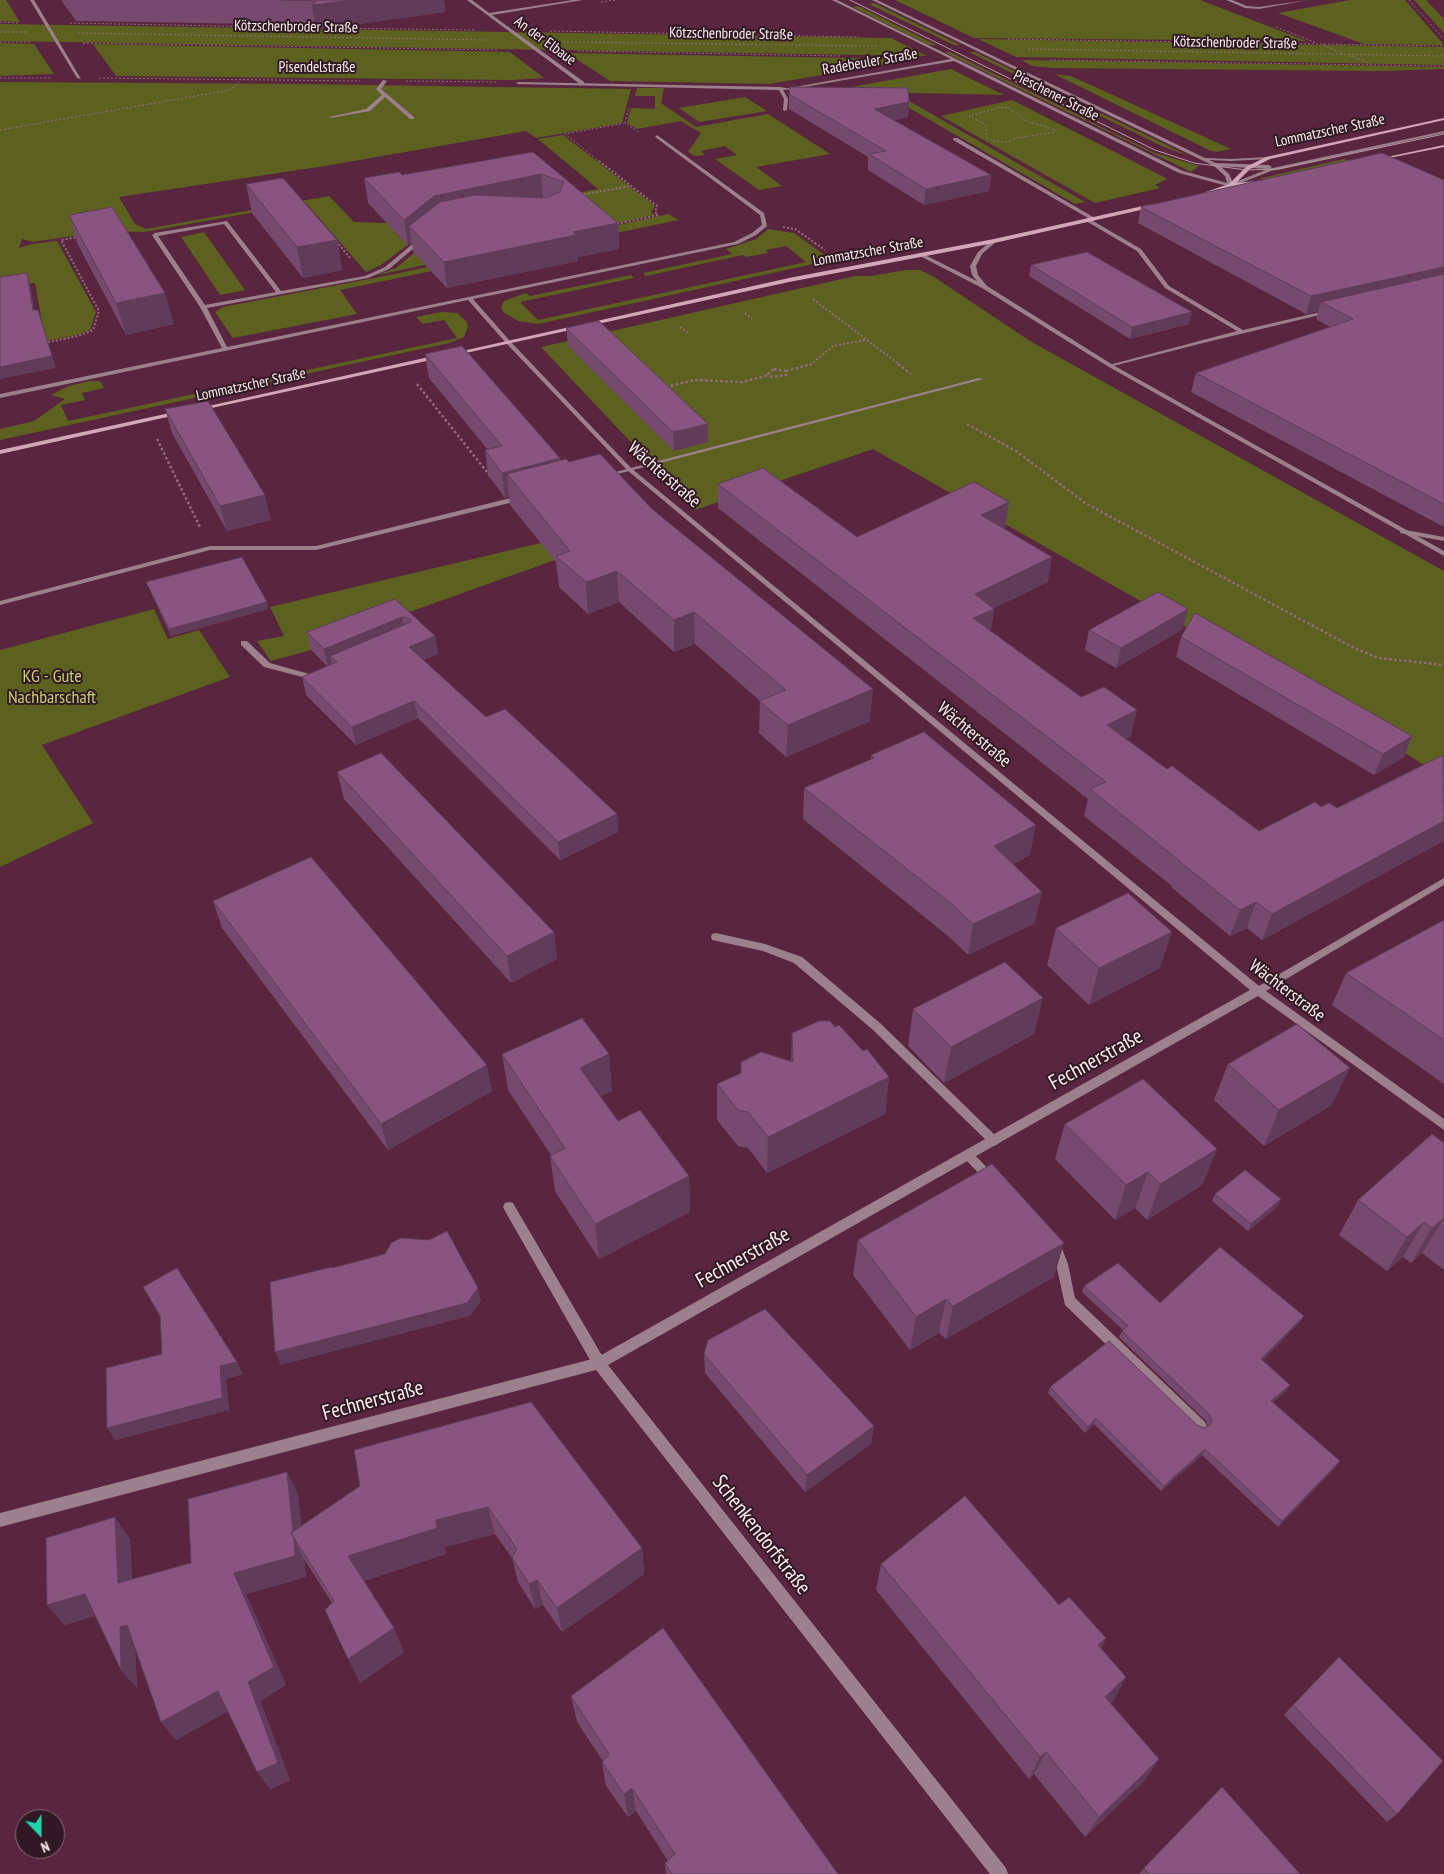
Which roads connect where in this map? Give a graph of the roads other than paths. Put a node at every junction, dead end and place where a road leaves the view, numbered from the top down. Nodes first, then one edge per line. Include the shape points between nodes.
1 (32, 0) edge
2 (469, 0) edge
3 (581, 0) edge
4 (834, 0) edge
5 (874, 0) edge
6 (1228, 0) edge
7 (1306, 0) edge
8 (488, 14) junction
9 (955, 60) junction
10 (79, 78) road end
11 (385, 81) road end
12 (518, 83) road end
13 (582, 83) junction
14 (780, 88) junction
15 (385, 95) junction
16 (786, 99) junction
17 (795, 99) edge
18 (785, 110) dead end
19 (331, 117) dead end
20 (412, 118) dead end
21 (1444, 119) edge
22 (1444, 132) edge
23 (658, 136) dead end
24 (955, 140) dead end
25 (1444, 146) edge
26 (1200, 157) junction
27 (1268, 158) junction
28 (1377, 159) edge
29 (1216, 165) junction
30 (1288, 166) junction
31 (1248, 168) junction
32 (1261, 183) edge
33 (1231, 185) junction
34 (1193, 196) edge
35 (1159, 204) edge
36 (1090, 220) junction
37 (432, 230) edge
38 (994, 241) junction
39 (921, 255) junction
40 (984, 287) junction
41 (280, 293) junction
42 (470, 299) junction
43 (203, 308) junction
44 (1339, 310) edge
45 (1243, 332) junction
46 (508, 342) junction
47 (225, 348) junction
48 (1111, 366) junction
49 (981, 379) dead end
50 (0, 396) edge
51 (0, 452) edge
52 (629, 469) junction
53 (593, 479) edge
54 (528, 496) edge
55 (1404, 531) junction
56 (1444, 539) edge
57 (1444, 554) edge
58 (0, 603) edge
59 (244, 643) dead end
60 (322, 674) edge
61 (1444, 881) edge
62 (716, 938) dead end
63 (1258, 991) junction
64 (1444, 1125) edge
65 (994, 1141) junction
66 (968, 1155) junction
67 (1001, 1189) edge
68 (509, 1207) dead end
69 (1048, 1237) edge
70 (599, 1363) junction
71 (1200, 1426) edge
72 (0, 1520) edge
73 (1000, 1874) edge

1 - 10 street
2 - 8 street, An der Elbaue
3 - 8 street
4 - 9 street, Pieschener Straße
5 - 26 street, Pieschener Straße
6 - 7 street via 1259,8
8 - 13 street, An der Elbaue
9 - 14 street, Radebeuler Straße via 790,89
9 - 33 street, Pieschener Straße via 1181,172
11 - 15 street via 378,89
12 - 13 street
13 - 14 street, Radebeuler Straße
14 - 16 street
15 - 19 street via 368,110
15 - 20 street
16 - 17 street
16 - 18 street
21 - 27 main road, Lommatzscher Straße
22 - 30 street
23 - 42 street via 762,214 765,225 736,243
24 - 36 street
25 - 28 main road
26 - 27 street, Pieschener Straße via 1230,160
26 - 29 street, Pieschener Straße
27 - 31 main road, Lommatzscher Straße
29 - 31 street
29 - 33 street, Pieschener Straße via 1227,175
30 - 31 street
30 - 33 street
31 - 33 main road, Lommatzscher Straße
32 - 33 main road, Lommatzscher Straße
33 - 34 main road, Lommatzscher Straße
35 - 36 main road, Lommatzscher Straße
36 - 38 main road, Lommatzscher Straße
36 - 45 street via 1139,250 1167,287
37 - 41 street via 387,268 366,277
38 - 39 main road, Lommatzscher Straße
38 - 40 street via 980,253 973,266
39 - 40 street
39 - 46 main road, Lommatzscher Straße via 849,267
40 - 48 street
41 - 43 street
41 - 43 street via 225,222 155,235
42 - 46 street
42 - 47 street
43 - 47 street
44 - 45 street
45 - 48 street
46 - 51 main road, Lommatzscher Straße
46 - 52 street, Wächterstraße
47 - 50 street
48 - 55 street
49 - 52 street
52 - 53 street
52 - 63 street, Wächterstraße
54 - 58 street via 316,548 210,548
55 - 56 street
55 - 57 street
59 - 60 street via 267,665 314,678
61 - 63 street, Fechnerstraße
62 - 65 street via 765,948 798,960 876,1026
63 - 64 street, Wächterstraße
63 - 65 street, Fechnerstraße
65 - 66 street, Fechnerstraße
66 - 67 street
66 - 70 street, Fechnerstraße
68 - 70 street, Schenkendorfstraße
69 - 71 street via 1055,1244 1062,1264 1069,1300
70 - 72 street, Fechnerstraße
70 - 73 street, Schenkendorfstraße

